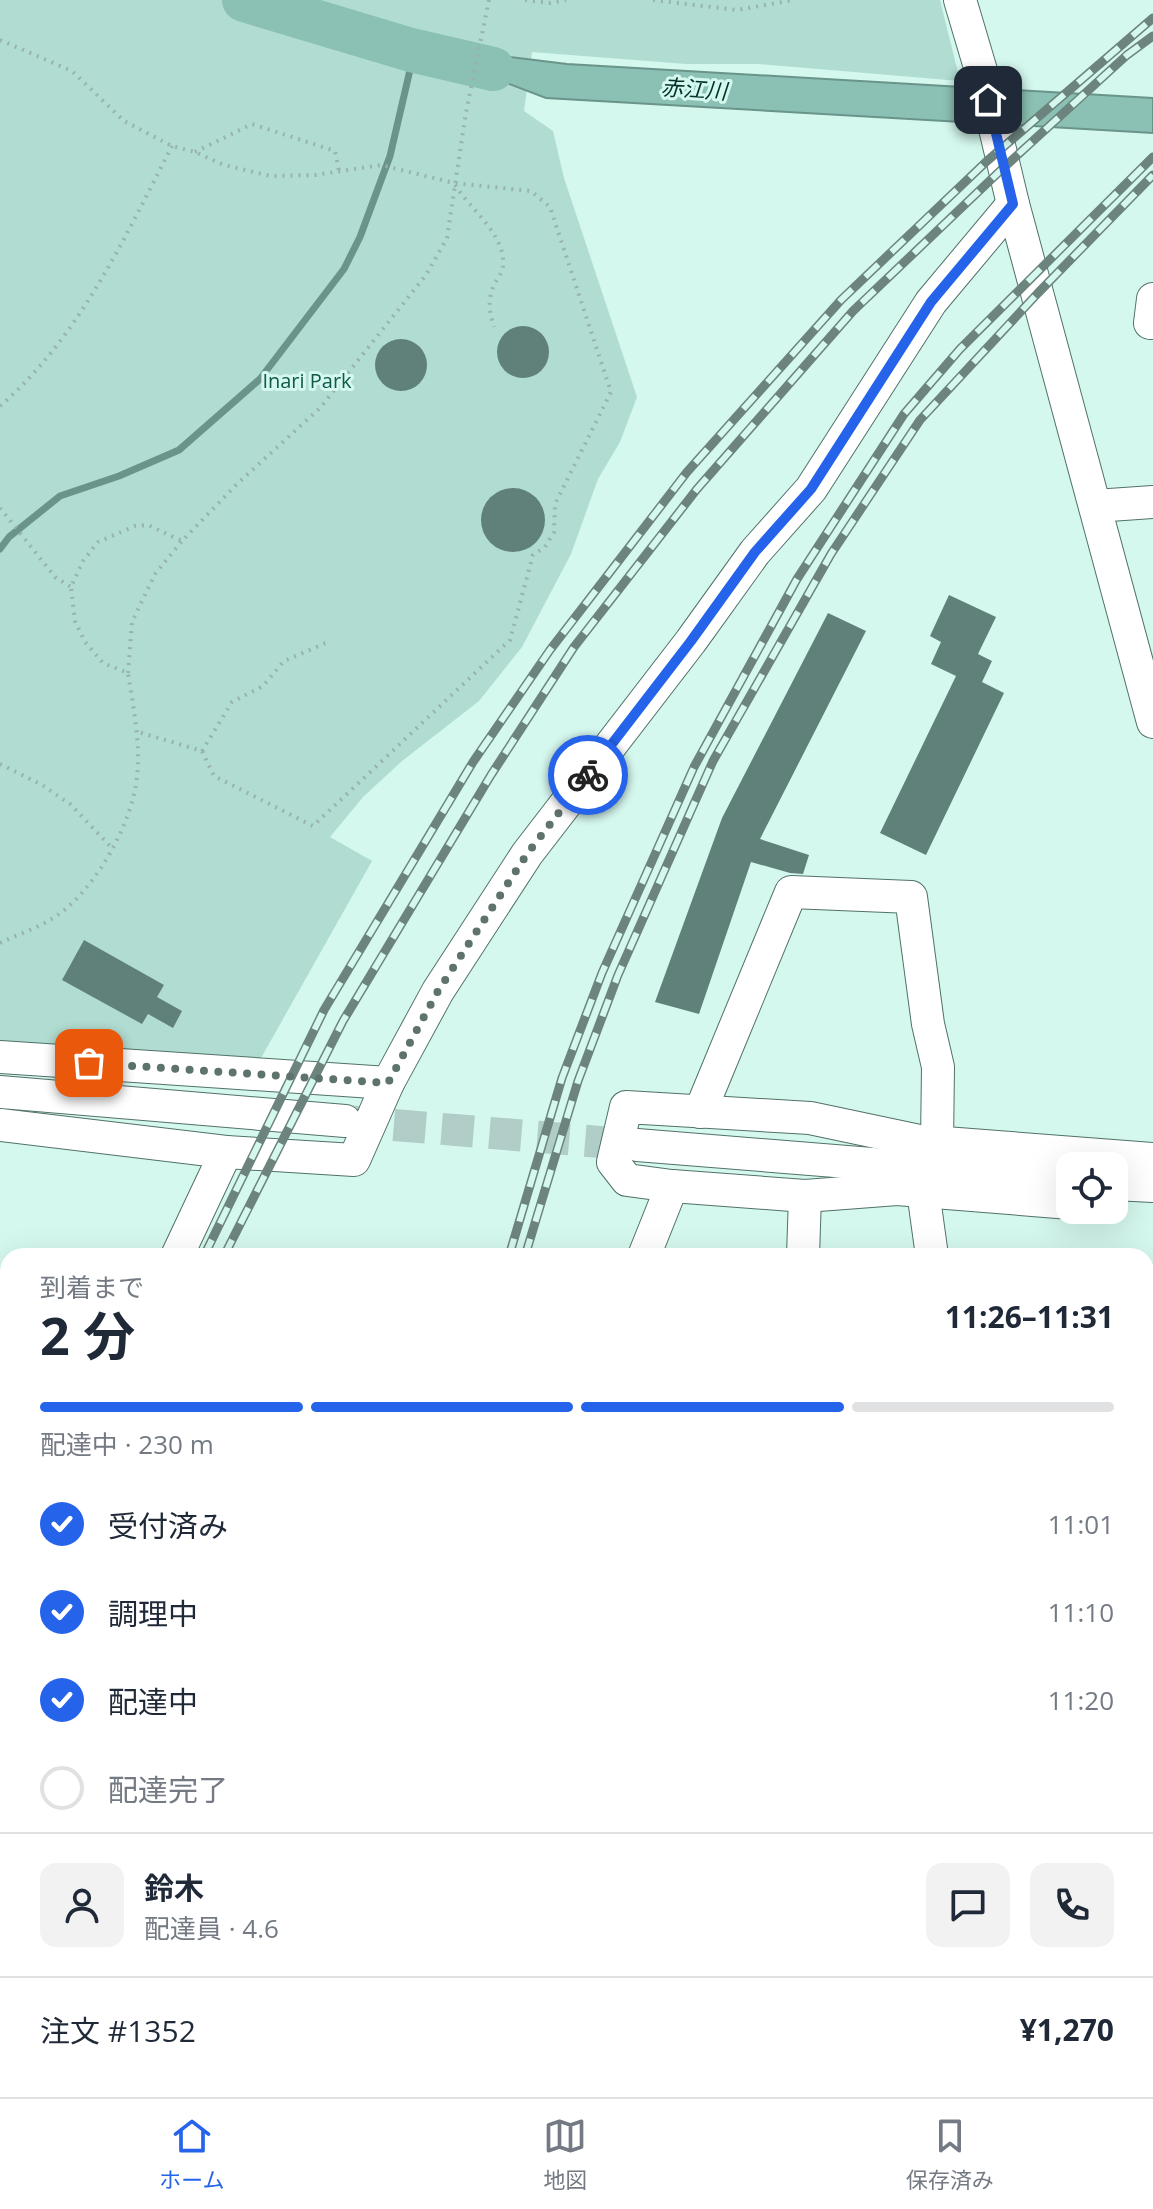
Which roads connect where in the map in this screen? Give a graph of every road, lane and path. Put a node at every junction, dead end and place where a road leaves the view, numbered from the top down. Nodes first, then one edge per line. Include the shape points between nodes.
1 (489, 0) edge
2 (525, 0) edge
3 (566, 0) edge
4 (653, 0) edge
5 (794, 0) edge
6 (960, 0) edge
7 (0, 40) edge
8 (172, 146) junction
9 (195, 152) junction
10 (339, 171) junction
11 (454, 183) junction
12 (1013, 204) junction
13 (1153, 299) edge
14 (1153, 323) edge
15 (494, 327) dead end
16 (0, 406) edge
17 (1153, 502) edge
18 (1095, 506) junction
19 (0, 508) edge
20 (182, 541) junction
21 (71, 587) junction
22 (328, 642) dead end
23 (128, 673) junction
24 (1153, 722) edge
25 (135, 731) junction
26 (202, 751) junction
27 (0, 764) edge
28 (113, 849) junction
29 (0, 943) edge
30 (0, 1057) edge
31 (388, 1083) junction
32 (0, 1092) edge
33 (700, 1112) junction
34 (345, 1121) tunnel mouth
35 (0, 1125) edge
36 (937, 1142) junction
37 (637, 1145) tunnel mouth
38 (226, 1152) junction
39 (1153, 1159) edge
40 (1056, 1179) edge
41 (1128, 1185) edge
42 (672, 1186) junction
43 (1153, 1186) edge
44 (923, 1191) junction
45 (805, 1196) junction
46 (1056, 1202) edge
47 (1128, 1206) edge
48 (1153, 1207) edge
49 (181, 1248) edge
50 (647, 1248) edge
51 (803, 1248) edge
52 (931, 1248) edge

1 - 11 path
2 - 3 path
4 - 5 path via 737,10
6 - 12 street
7 - 8 path via 72,71 124,121
8 - 9 path
8 - 16 path via 114,259 55,348
9 - 10 path via 271,176
9 - 10 path via 252,124 335,151
10 - 11 path via 381,165
11 - 15 path via 486,222 503,256 503,270 489,298
11 - 20 path via 447,238 426,275 320,408
11 - 26 path via 531,191 550,207 611,392 555,504 554,532 533,555 510,640 313,826 214,776
12 - 18 street
12 - 31 street via 931,302 811,489 755,552 527,854 438,991
13 - 14 street
17 - 18 street
18 - 24 street
19 - 21 path via 55,577
20 - 21 path via 148,525 135,526 98,542
20 - 23 path via 155,574 132,622
21 - 23 path via 75,621 85,642 103,663
22 - 26 path via 284,661 263,686 232,702
23 - 25 path
25 - 26 path
25 - 28 path via 138,775
27 - 28 path via 70,804
28 - 29 path via 89,885 52,919
30 - 31 street
31 - 38 street via 354,1160
32 - 34 street
33 - 36 street via 810,1118
33 - 36 street via 791,892 911,897 938,1067
33 - 42 street via 626,1107 613,1162 627,1180
35 - 38 street
36 - 39 street
37 - 40 street
38 - 49 street
41 - 43 street
42 - 45 street
42 - 50 street
44 - 45 street
44 - 46 street
44 - 52 street
45 - 51 street
47 - 48 street

